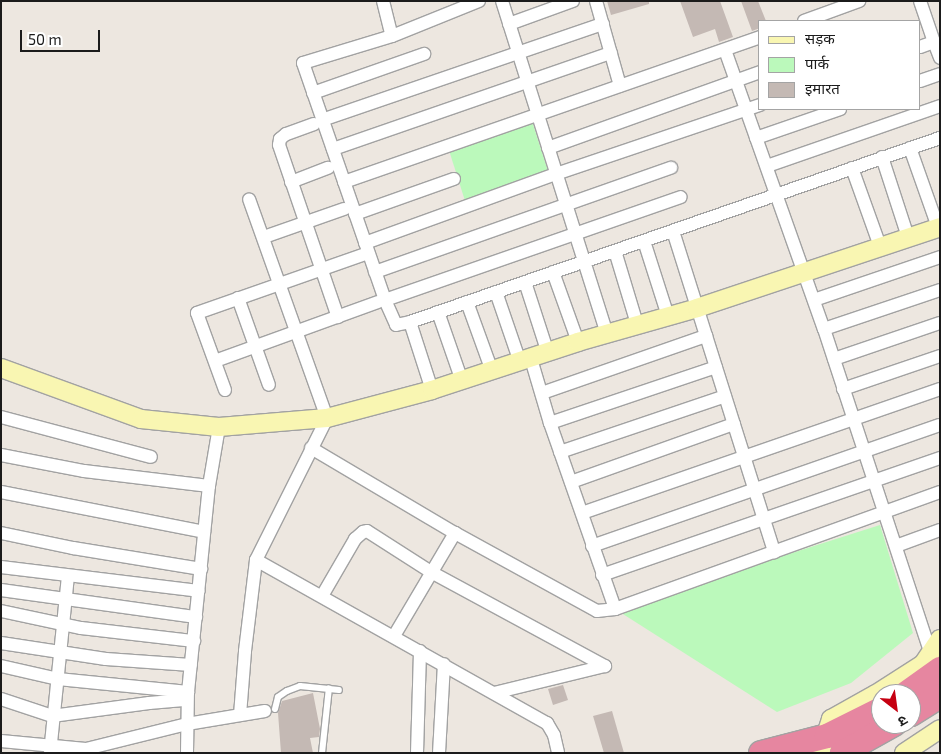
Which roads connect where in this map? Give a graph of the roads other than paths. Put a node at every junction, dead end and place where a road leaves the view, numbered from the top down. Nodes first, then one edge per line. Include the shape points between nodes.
1 (383, 1) edge
2 (479, 1) edge
3 (502, 1) edge
4 (573, 1) edge
5 (596, 1) edge
6 (859, 1) edge
7 (920, 1) edge
8 (807, 20) edge
9 (509, 24) junction
10 (603, 24) junction
11 (392, 36) junction
12 (758, 38) edge
13 (934, 42) junction
14 (921, 47) edge
15 (725, 50) junction
16 (518, 53) junction
17 (611, 53) junction
18 (424, 54) dead end
19 (940, 58) edge
20 (758, 73) edge
21 (940, 74) edge
22 (736, 81) junction
23 (921, 81) edge
24 (527, 82) junction
25 (620, 86) junction
26 (313, 93) junction
27 (758, 106) edge
28 (940, 106) edge
29 (746, 110) junction
30 (837, 110) edge
31 (538, 115) junction
32 (318, 122) junction
33 (756, 138) junction
34 (940, 139) edge
35 (548, 148) junction
36 (910, 148) junction
37 (332, 149) junction
38 (882, 157) junction
39 (767, 166) junction
40 (328, 168) dead end
41 (671, 168) dead end
42 (852, 168) junction
43 (556, 174) junction
44 (454, 179) dead end
45 (291, 182) junction
46 (344, 182) junction
47 (776, 193) junction
48 (681, 197) dead end
49 (249, 199) dead end
50 (566, 204) junction
51 (349, 211) junction
52 (306, 222) junction
53 (939, 227) edge
54 (672, 231) junction
55 (575, 233) junction
56 (264, 237) junction
57 (908, 237) junction
58 (644, 241) junction
59 (880, 246) junction
60 (366, 248) junction
61 (615, 251) junction
62 (940, 257) edge
63 (584, 261) junction
64 (322, 269) junction
65 (374, 272) junction
66 (553, 272) junction
67 (805, 272) junction
68 (525, 282) junction
69 (280, 284) junction
70 (940, 290) edge
71 (496, 292) junction
72 (238, 298) junction
73 (814, 300) junction
74 (381, 301) junction
75 (468, 302) junction
76 (697, 308) junction
77 (438, 312) junction
78 (338, 316) junction
79 (668, 316) junction
80 (410, 322) junction
81 (940, 323) edge
82 (637, 324) junction
83 (824, 329) junction
84 (297, 331) junction
85 (607, 334) junction
86 (706, 336) junction
87 (578, 342) junction
88 (255, 346) junction
89 (548, 353) junction
90 (940, 356) edge
91 (525, 360) junction
92 (834, 360) junction
93 (215, 361) junction
94 (716, 367) junction
95 (1, 368) edge
96 (492, 371) junction
97 (462, 381) junction
98 (268, 385) dead end
99 (843, 388) junction
100 (940, 389) edge
101 (225, 390) dead end
102 (432, 390) junction
103 (542, 393) junction
104 (725, 396) junction
105 (1, 417) edge
106 (327, 418) junction
107 (853, 418) junction
108 (550, 423) junction
109 (734, 424) junction
110 (940, 425) edge
111 (219, 427) junction
112 (311, 448) junction
113 (864, 451) junction
114 (560, 452) junction
115 (1, 454) edge
116 (151, 457) dead end
117 (744, 457) junction
118 (940, 458) edge
119 (874, 480) junction
120 (571, 482) junction
121 (208, 486) junction
122 (754, 489) junction
123 (1, 492) edge
124 (940, 492) edge
125 (885, 512) junction
126 (582, 514) junction
127 (764, 519) junction
128 (940, 530) edge
129 (204, 532) junction
130 (1, 533) edge
131 (455, 533) junction
132 (592, 546) junction
133 (896, 546) junction
134 (774, 552) junction
135 (256, 560) junction
136 (1, 567) edge
137 (201, 569) junction
138 (431, 572) junction
139 (602, 575) junction
140 (68, 577) junction
141 (1, 590) edge
142 (199, 591) junction
143 (322, 596) junction
144 (65, 600) junction
145 (615, 609) junction
146 (1, 611) edge
147 (196, 616) junction
148 (63, 625) junction
149 (394, 636) junction
150 (194, 641) junction
151 (1, 643) edge
152 (420, 651) junction
153 (60, 652) junction
154 (444, 664) junction
155 (1, 666) edge
156 (191, 666) junction
157 (58, 679) junction
158 (925, 680) edge
159 (329, 688) junction
160 (339, 690) dead end
161 (494, 693) junction
162 (188, 696) junction
163 (1, 699) edge
164 (270, 710) joint
165 (240, 715) junction
166 (871, 715) edge
167 (52, 716) junction
168 (187, 724) junction
169 (940, 729) edge
170 (871, 731) edge
171 (1, 741) edge
172 (818, 748) edge
173 (51, 749) edge
174 (185, 752) edge
175 (322, 753) edge
176 (417, 753) edge
177 (439, 753) edge
178 (558, 753) edge
179 (760, 753) edge
180 (904, 753) edge

1 - 11 street
2 - 11 street
3 - 9 street
4 - 9 street
5 - 10 street
6 - 8 street
7 - 13 street
9 - 16 street
10 - 16 street
10 - 17 street
11 - 26 street via 303,63
12 - 15 street
13 - 14 street
13 - 19 street
15 - 22 street
15 - 25 street
16 - 24 street
16 - 32 street
17 - 24 street
17 - 25 street
18 - 26 street
20 - 22 street
21 - 23 street
22 - 29 street
22 - 35 street
24 - 31 street
24 - 37 street
25 - 31 street
26 - 32 street
27 - 29 street
28 - 39 street
29 - 33 street
29 - 43 street
30 - 33 street
31 - 35 street
31 - 46 street
32 - 37 street
32 - 45 street via 286,134 280,140
33 - 39 street
34 - 36 street
35 - 43 street
36 - 38 street
36 - 53 street
37 - 46 street
38 - 42 street
38 - 57 street
39 - 47 street
40 - 45 street
41 - 50 street
42 - 47 street
42 - 59 street
43 - 50 street
43 - 60 street
44 - 51 street
45 - 52 street
46 - 51 street
47 - 54 street
47 - 67 street
48 - 55 street
49 - 56 street
50 - 55 street
50 - 65 street
51 - 52 street
51 - 60 street
52 - 56 street
52 - 64 street
53 - 57 street
54 - 58 street
54 - 76 street
55 - 63 street
55 - 74 street
56 - 69 street
57 - 59 street
58 - 61 street
58 - 79 street
59 - 67 street
60 - 64 street
60 - 65 street
61 - 63 street
61 - 82 street
62 - 73 street
63 - 66 street
63 - 85 street
64 - 69 street
64 - 78 street
65 - 74 street
66 - 68 street
66 - 87 street
67 - 73 street
67 - 76 street
68 - 71 street
68 - 89 street
69 - 72 street
69 - 84 street
70 - 83 street
71 - 75 street
71 - 91 street
72 - 88 street
72 - 93 street via 197,313
73 - 83 street
74 - 78 street
74 - 80 street via 396,325
75 - 77 street
75 - 96 street
76 - 79 street
76 - 86 street
77 - 80 street
77 - 97 street
78 - 84 street
79 - 82 street
80 - 102 street
81 - 92 street
82 - 85 street
83 - 92 street
84 - 88 street
84 - 106 street
85 - 87 street
86 - 94 street
86 - 103 street
87 - 89 street
88 - 93 street
88 - 98 street
89 - 91 street
90 - 99 street
91 - 96 street
91 - 103 street
92 - 99 street
93 - 101 street
94 - 104 street
94 - 108 street
95 - 111 street via 142,419
96 - 97 street
97 - 102 street
99 - 107 street
100 - 107 street
102 - 106 street
103 - 108 street
104 - 109 street
104 - 114 street
105 - 116 street
106 - 111 street
106 - 112 street
107 - 113 street
107 - 117 street
108 - 114 street
109 - 117 street
109 - 120 street
110 - 113 street
111 - 121 street
112 - 131 street
112 - 135 street
113 - 119 street
113 - 122 street
114 - 120 street
115 - 121 street via 84,471
117 - 122 street
117 - 126 street
118 - 119 street
119 - 125 street
119 - 127 street
120 - 126 street
121 - 129 street
122 - 127 street
122 - 132 street
123 - 129 street
124 - 125 street
125 - 133 street
125 - 134 street
126 - 132 street
127 - 134 street
127 - 139 street
128 - 133 street
129 - 137 street
130 - 137 street
131 - 138 street
131 - 145 street via 587,607 597,611
132 - 139 street
133 - 158 street
134 - 145 street
135 - 143 street
135 - 165 street
136 - 140 street
137 - 142 street
138 - 143 street via 367,532 362,532
138 - 149 street
138 - 161 street via 605,666
139 - 145 street
140 - 142 street
140 - 144 street
141 - 144 street
142 - 147 street
143 - 149 street
144 - 147 street
144 - 148 street
146 - 148 street
147 - 150 street
148 - 150 street
148 - 153 street
149 - 152 street
150 - 156 street
151 - 153 street
152 - 154 street
152 - 176 street
153 - 156 street
153 - 157 street
154 - 161 street
154 - 177 street
155 - 157 street
156 - 162 street
157 - 162 street
157 - 167 street
158 - 172 street via 876,694 831,719
159 - 160 lane
159 - 164 lane via 300,686 286,690
159 - 175 lane
161 - 178 street via 547,724 554,735
162 - 167 street
162 - 168 street
163 - 167 street
164 - 165 street
165 - 168 street
166 - 172 highway
167 - 173 street
168 - 173 street via 86,749
168 - 174 street
169 - 180 street
170 - 172 highway
171 - 173 street
172 - 179 highway

